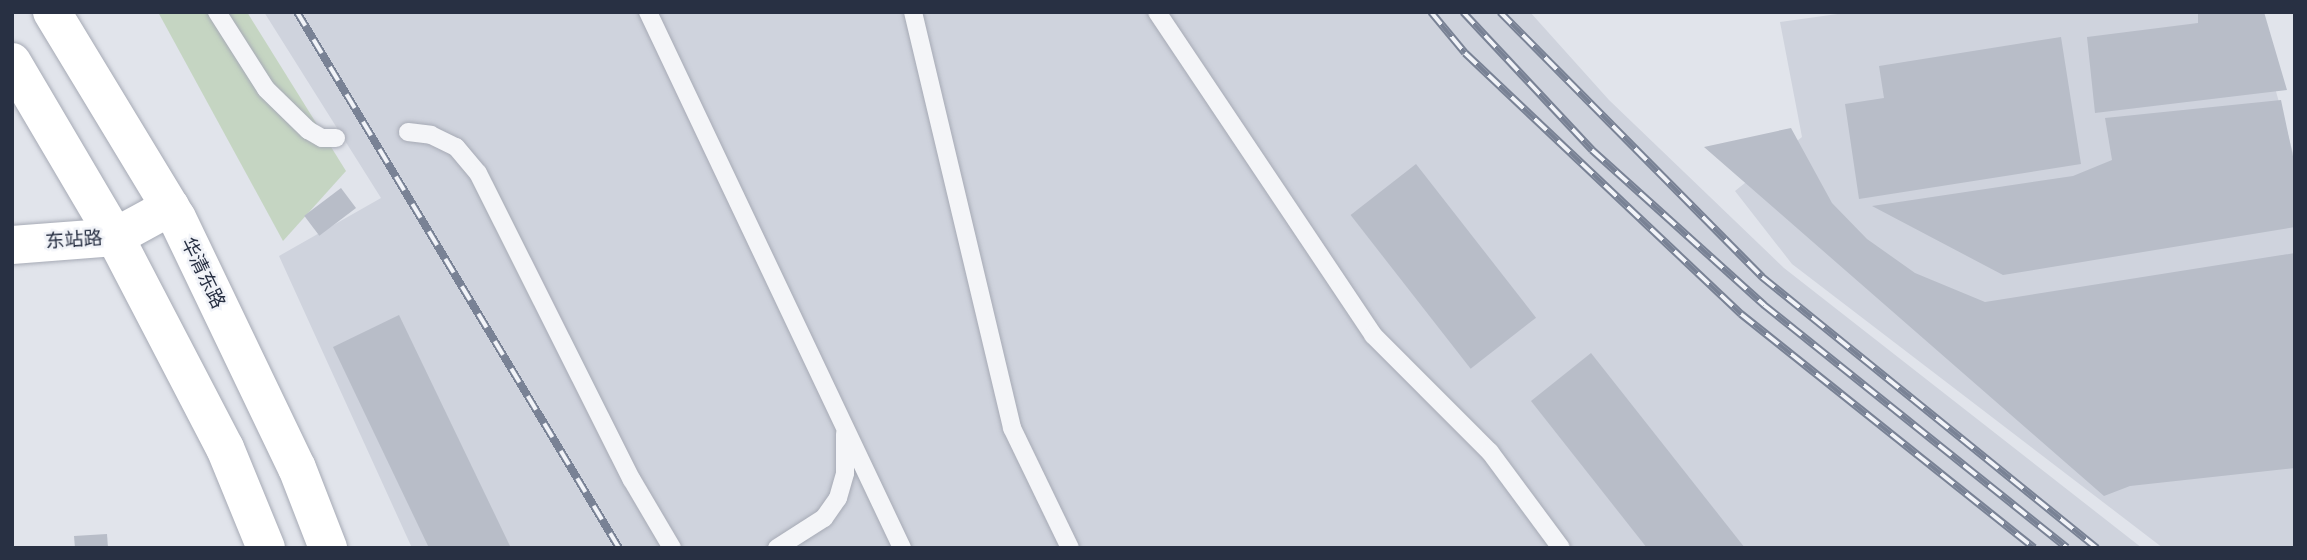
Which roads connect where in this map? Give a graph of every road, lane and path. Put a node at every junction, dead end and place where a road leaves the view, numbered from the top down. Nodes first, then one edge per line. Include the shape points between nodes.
1 (52, 12) edge
2 (217, 12) edge
3 (649, 12) edge
4 (913, 12) edge
5 (1157, 12) edge
6 (12, 62) edge
7 (408, 132) dead end
8 (336, 138) dead end
9 (170, 207) junction
10 (115, 237) junction
11 (12, 245) edge
12 (843, 421) junction
13 (266, 548) edge
14 (328, 548) edge
15 (672, 548) edge
16 (777, 548) edge
17 (901, 548) edge
18 (1070, 548) edge
19 (1561, 548) edge

1 - 9 main road, 华清东路
2 - 8 lane via 266,89 308,130 322,138
3 - 12 lane
4 - 18 lane via 1012,428
5 - 19 lane via 1373,335 1490,452
6 - 10 main road
7 - 15 lane via 431,135 456,147 478,173 632,480
9 - 10 main road, 东站路
9 - 14 main road, 华清东路 via 297,468
10 - 11 main road, 东站路
10 - 13 main road via 225,448
12 - 16 lane via 847,446 838,498 824,518
12 - 17 lane

